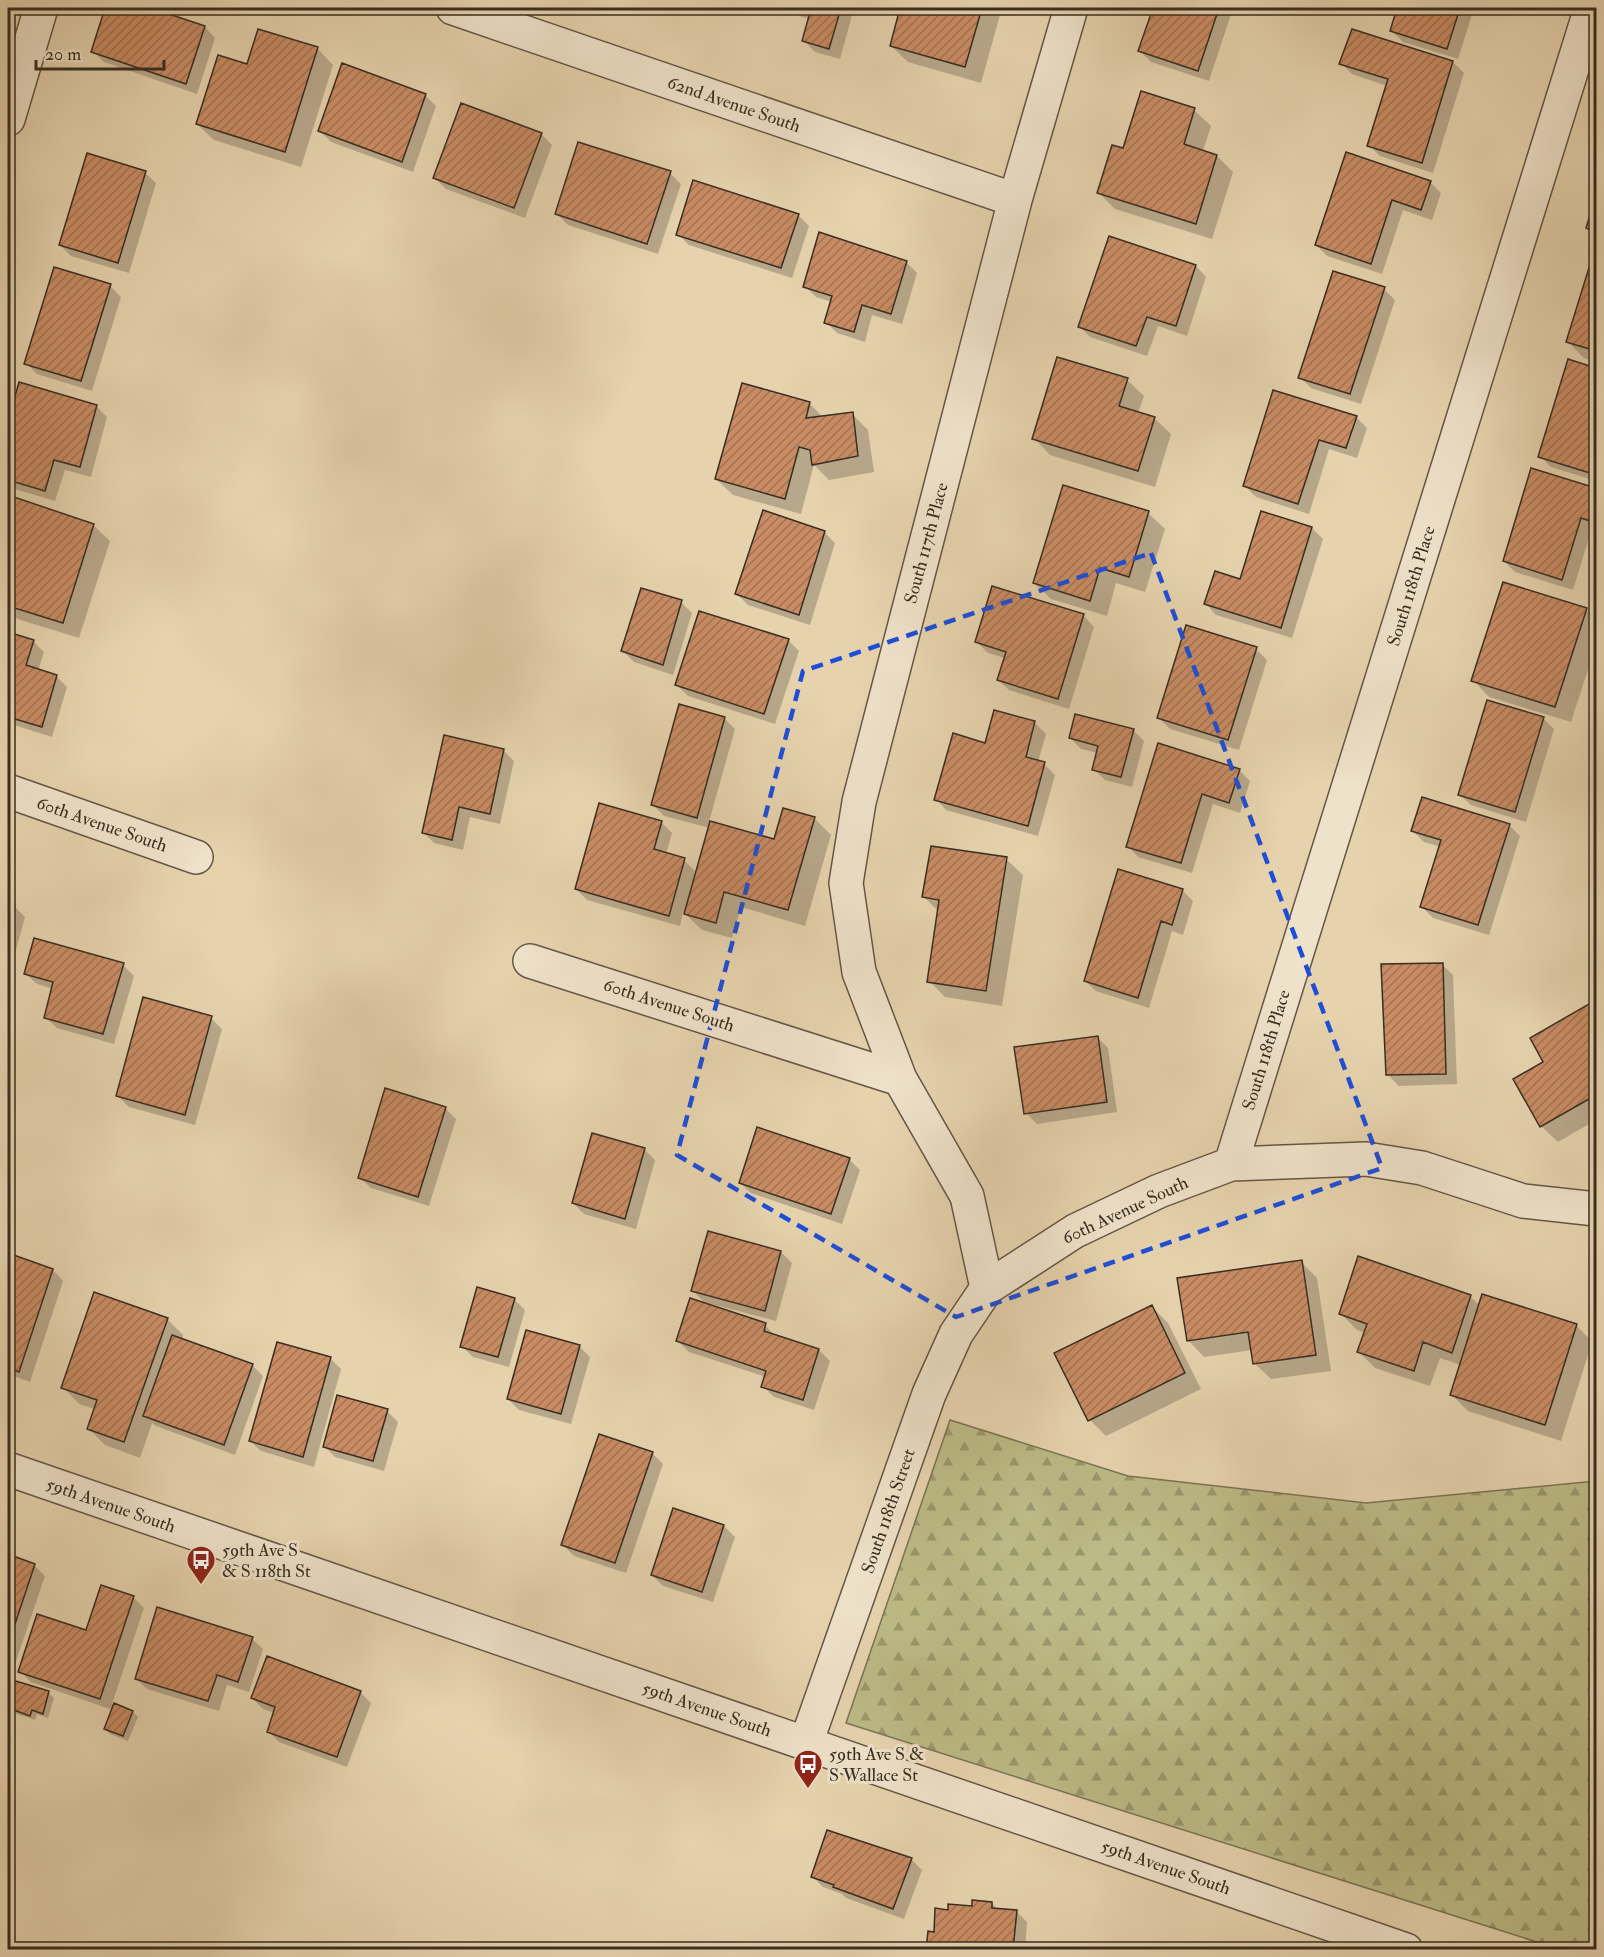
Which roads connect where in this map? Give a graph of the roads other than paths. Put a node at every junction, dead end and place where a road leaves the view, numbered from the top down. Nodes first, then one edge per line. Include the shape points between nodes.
1 (41, 8) edge
2 (453, 8) edge
3 (1071, 8) edge
4 (1591, 8) edge
5 (530, 20) edge
6 (8, 118) edge
7 (1015, 200) junction
8 (8, 791) edge
9 (196, 857) dead end
10 (530, 961) dead end
11 (900, 1079) junction
12 (1231, 1164) junction
13 (1596, 1209) edge
14 (987, 1288) junction
15 (8, 1469) edge
16 (806, 1743) junction
17 (1406, 1950) edge

1 - 6 street
2 - 5 street, 62nd Avenue South
3 - 7 street, South 117th Place
4 - 12 street, South 118th Place
5 - 7 street, 62nd Avenue South
7 - 11 street, South 117th Place via 859,802 846,883 859,972
8 - 9 street, 60th Avenue South
10 - 11 street, 60th Avenue South
11 - 14 street via 967,1196
12 - 13 street, 60th Avenue South via 1366,1159 1422,1168 1523,1201
12 - 14 street, 60th Avenue South via 1159,1191 1075,1231
14 - 16 street, South 118th Street via 956,1334 929,1394
15 - 16 street, 59th Avenue South
16 - 17 street, 59th Avenue South

